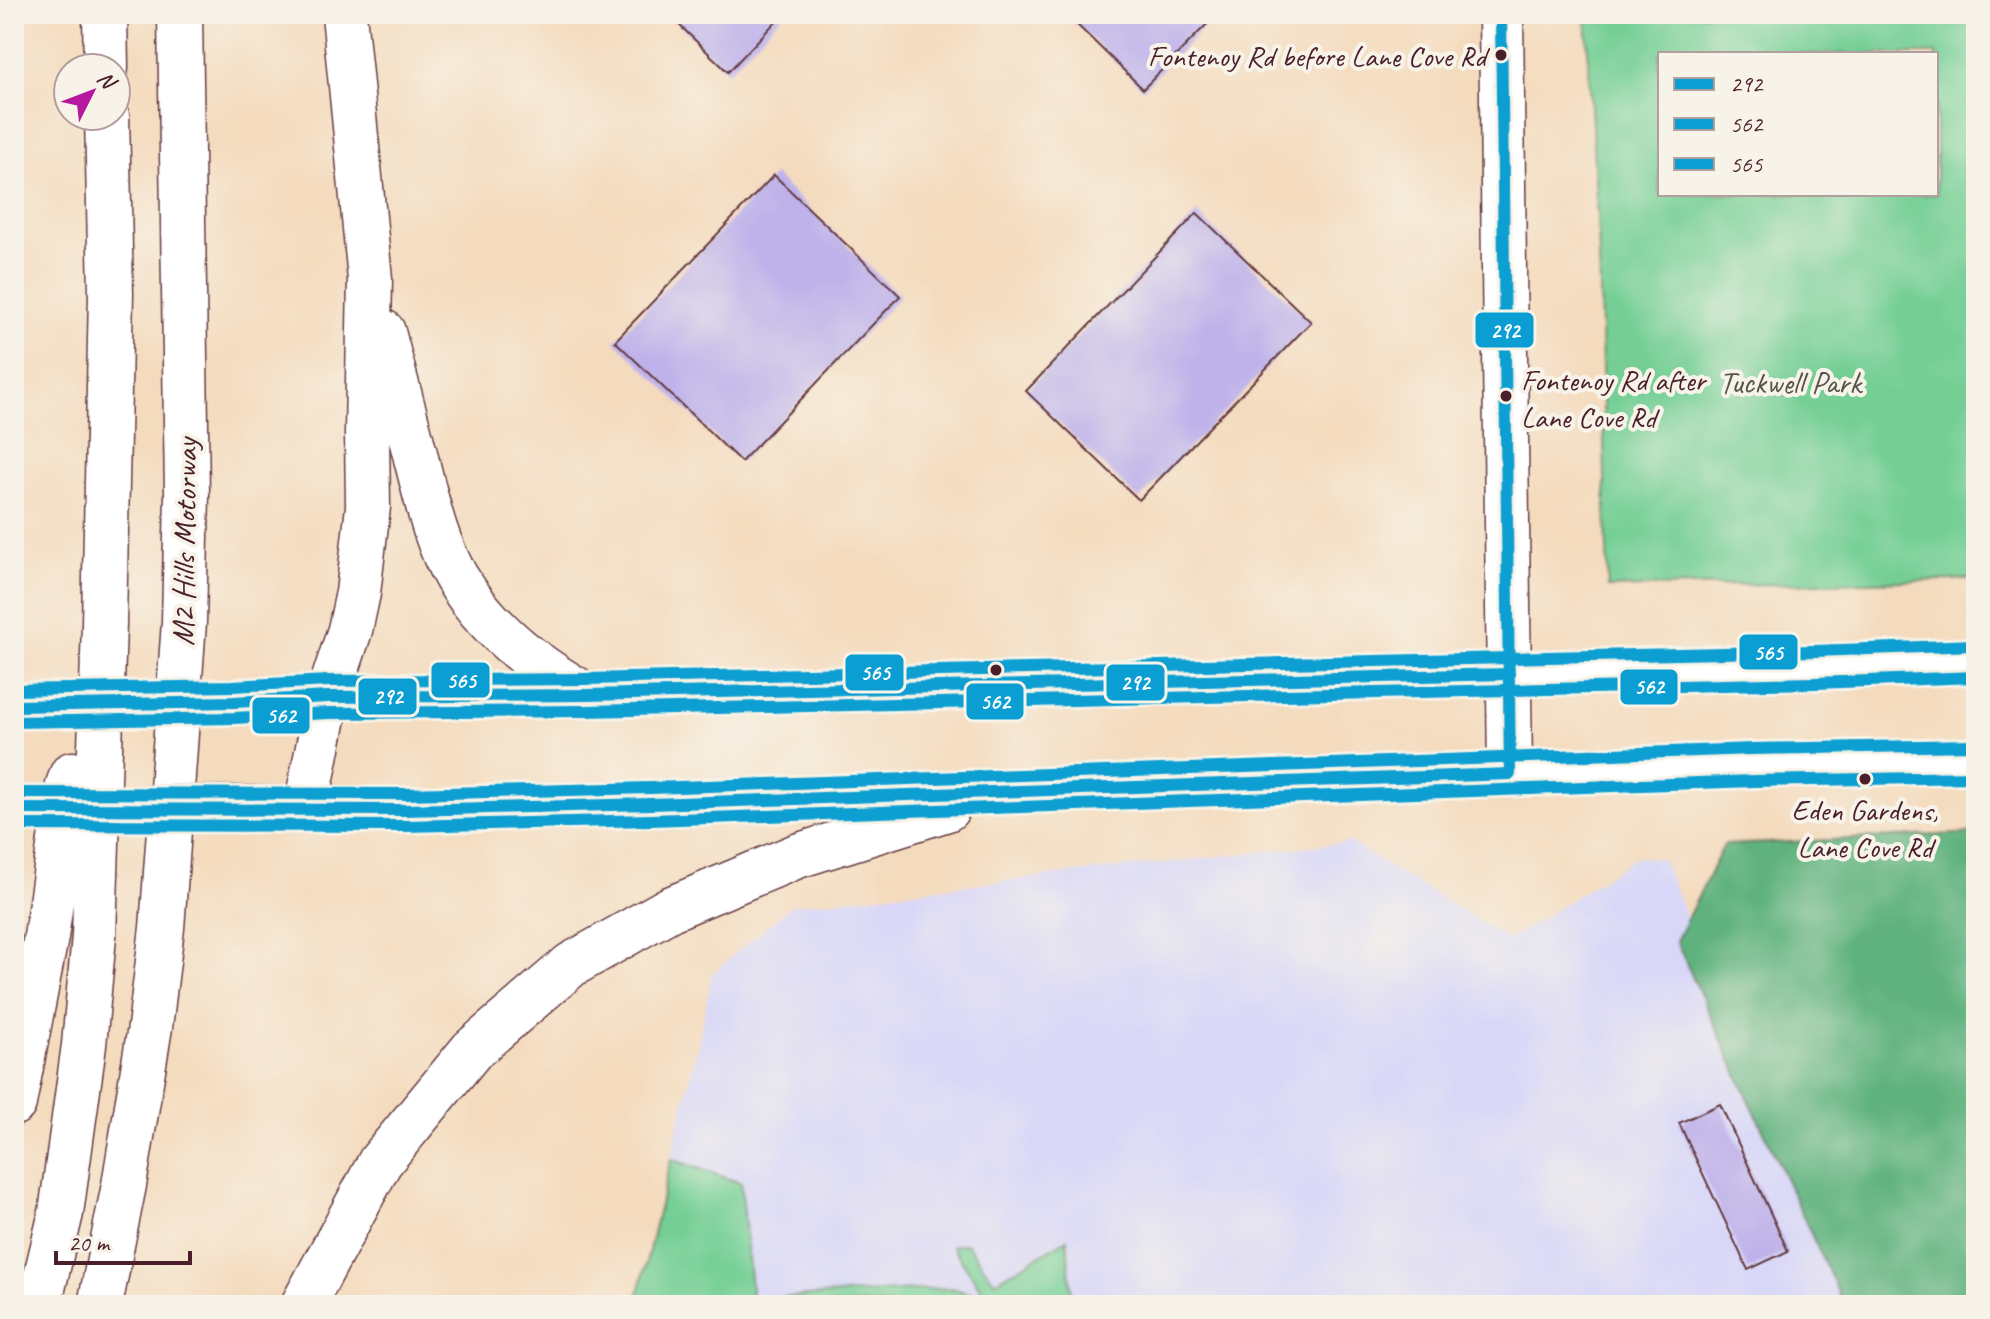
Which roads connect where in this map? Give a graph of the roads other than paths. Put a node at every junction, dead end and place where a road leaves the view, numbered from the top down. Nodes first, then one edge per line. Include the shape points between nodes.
1 (105, 14) edge
2 (180, 14) edge
3 (344, 14) edge
4 (1501, 14) edge
5 (106, 52) edge
6 (107, 132) edge
7 (370, 279) junction
8 (1976, 661) edge
9 (1509, 674) junction
10 (586, 695) junction
11 (328, 697) junction
12 (102, 698) junction
13 (16, 706) edge
14 (1976, 761) edge
15 (1510, 774) junction
16 (1002, 792) junction
17 (306, 808) junction
18 (14, 809) edge
19 (14, 1103) edge
20 (39, 1305) edge
21 (100, 1305) edge
22 (303, 1305) edge

1 - 5 main road
2 - 21 main road, M2 Hills Motorway via 184,622 150,1027
3 - 7 main road
4 - 9 main road
6 - 12 main road via 111,293
7 - 10 main road via 432,522 457,577 518,650
7 - 11 main road via 365,549 350,630
8 - 9 main road
9 - 10 main road
9 - 15 main road
10 - 11 main road
11 - 13 main road, bridge
11 - 17 main road
12 - 19 main road via 68,785
12 - 20 main road via 94,936 84,1045 61,1213
14 - 15 main road
15 - 16 main road
16 - 17 main road via 543,807
16 - 22 main road via 797,856 670,909 571,965 472,1050 380,1162
17 - 18 main road, bridge

